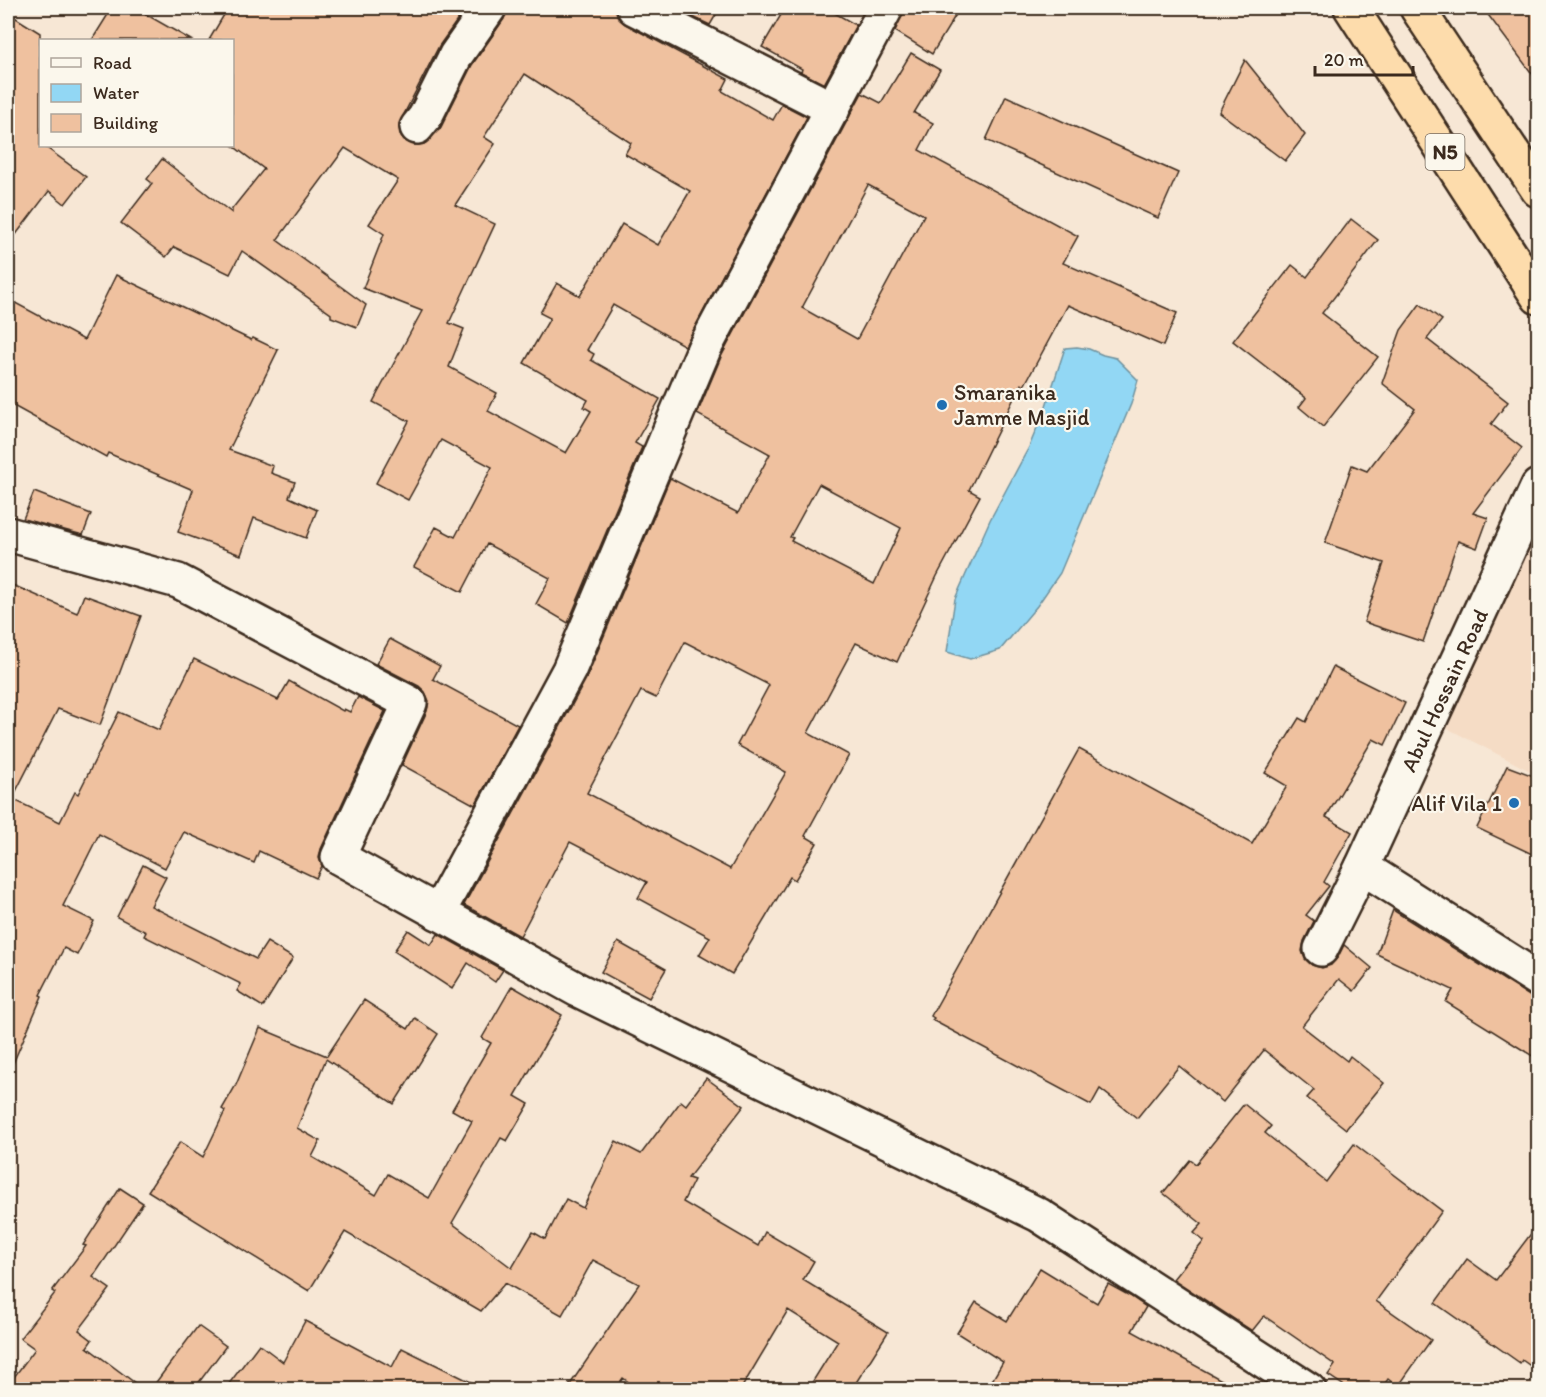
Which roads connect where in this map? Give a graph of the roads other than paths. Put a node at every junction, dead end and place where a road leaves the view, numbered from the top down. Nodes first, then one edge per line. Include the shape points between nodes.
1 (489, 8) edge
2 (634, 8) edge
3 (886, 8) edge
4 (1351, 8) edge
5 (1417, 8) edge
6 (832, 110) junction
7 (417, 127) dead end
8 (1539, 190) edge
9 (1539, 297) edge
10 (1539, 486) edge
11 (8, 534) edge
12 (1362, 867) junction
13 (438, 913) junction
14 (1321, 949) dead end
15 (1539, 979) edge
16 (1309, 1389) edge

1 - 7 street via 456,55
2 - 6 street
3 - 6 street
4 - 9 highway, N5
5 - 8 highway, N5
6 - 13 street via 704,349 569,670
10 - 12 street, Abul Hossain Road
11 - 13 street via 178,581 410,703 338,857
12 - 14 street, Abul Hossain Road
12 - 15 street
13 - 16 street via 578,990 1039,1215

